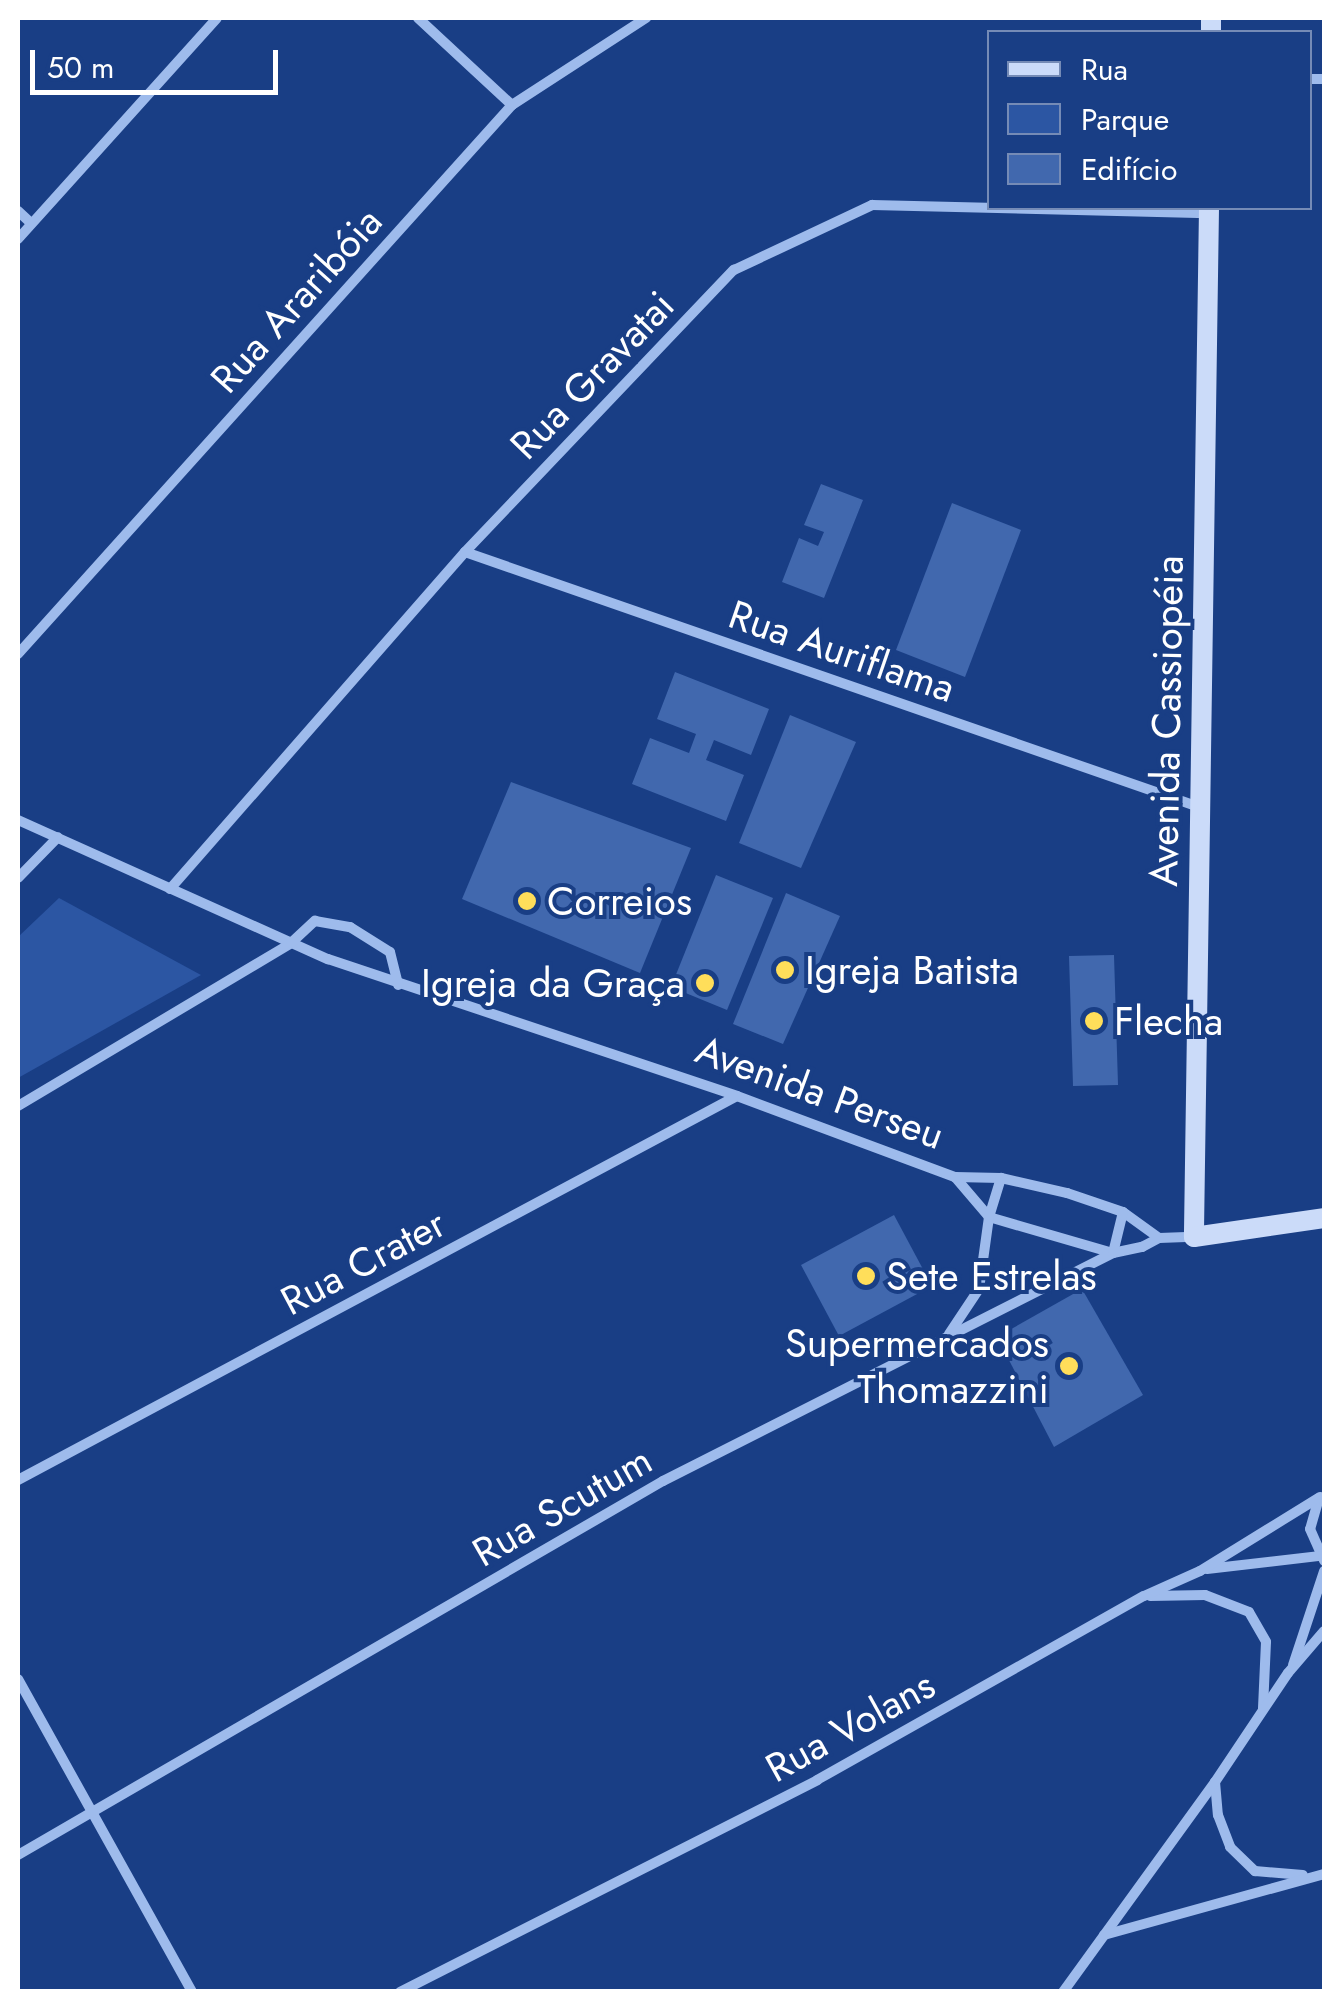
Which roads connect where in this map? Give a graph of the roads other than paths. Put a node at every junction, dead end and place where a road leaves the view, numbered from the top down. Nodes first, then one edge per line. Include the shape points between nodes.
1 (217, 18) edge
2 (418, 18) edge
3 (646, 18) edge
4 (512, 105) junction
5 (987, 207) edge
6 (1209, 210) edge
7 (18, 212) edge
8 (31, 223) junction
9 (18, 239) edge
10 (465, 552) junction
11 (18, 654) edge
12 (1199, 807) junction
13 (18, 820) edge
14 (58, 837) junction
15 (18, 878) edge
16 (170, 889) junction
17 (291, 943) junction
18 (398, 985) junction
19 (737, 1096) junction
20 (18, 1106) edge
21 (955, 1177) junction
22 (1002, 1178) junction
23 (1124, 1212) junction
24 (989, 1217) junction
25 (1324, 1218) edge
26 (1194, 1236) junction
27 (1159, 1238) junction
28 (1114, 1252) junction
29 (948, 1335) junction
30 (18, 1480) edge
31 (1322, 1495) edge
32 (1322, 1558) edge
33 (1200, 1570) junction
34 (1324, 1571) edge
35 (1144, 1596) junction
36 (1324, 1631) edge
37 (1292, 1666) junction
38 (18, 1680) edge
39 (1262, 1710) junction
40 (1215, 1782) junction
41 (93, 1814) junction
42 (18, 1854) edge
43 (1319, 1875) edge
44 (1104, 1936) junction
45 (192, 1992) edge
46 (400, 1992) edge
47 (1063, 1992) edge

1 - 8 street
2 - 4 street
3 - 4 street, Rua Araribóia
4 - 11 street, Rua Araribóia
5 - 10 street, Rua Gravatai via 872,205 734,270
6 - 12 street, Avenida Cassiopéia
7 - 8 street
8 - 9 street
10 - 12 street, Rua Auriflama
10 - 16 street, Rua Gravatai
12 - 26 street, Avenida Cassiopéia
13 - 14 street, Avenida Perseu
14 - 15 street
14 - 16 street, Avenida Perseu
16 - 17 street, Avenida Perseu
17 - 18 street, Avenida Perseu
17 - 18 street via 315,921 350,926 390,952
17 - 20 street
18 - 19 street, Avenida Perseu
19 - 21 street, Avenida Perseu
19 - 30 street, Rua Crater
21 - 22 street
21 - 24 street, Avenida Perseu
22 - 23 street
22 - 24 street
23 - 27 street
23 - 28 street
24 - 28 street
24 - 29 street via 978,1289
25 - 26 street
26 - 27 street
27 - 28 street
28 - 29 street, Rua Scutum
29 - 41 street, Rua Scutum via 663,1481
31 - 32 street via 1310,1529
31 - 33 street, Rua Volans
32 - 33 street
33 - 35 street, Rua Volans
34 - 37 street
35 - 39 street via 1205,1595 1249,1612 1266,1642
35 - 46 street, Rua Volans via 817,1780
36 - 37 street
37 - 39 street
38 - 41 street
39 - 40 street
40 - 43 street via 1230,1847 1255,1871
40 - 44 street
41 - 42 street, Rua Scutum
41 - 45 street
43 - 44 street
44 - 47 street

